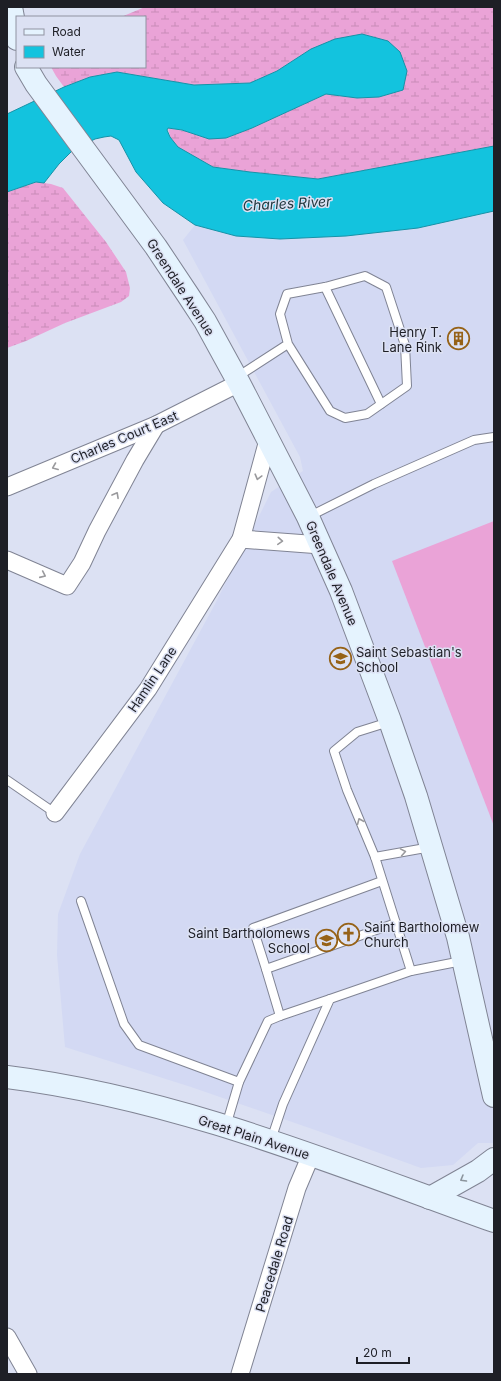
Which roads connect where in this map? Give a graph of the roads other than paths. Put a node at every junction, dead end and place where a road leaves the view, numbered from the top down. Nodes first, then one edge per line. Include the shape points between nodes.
1 (11, 7) edge
2 (16, 34) edge
3 (31, 76) edge
4 (325, 287) junction
5 (288, 344) junction
6 (238, 380) junction
7 (381, 404) junction
8 (156, 425) junction
9 (494, 437) edge
10 (268, 440) junction
11 (7, 487) edge
12 (308, 517) junction
13 (241, 539) junction
14 (321, 544) junction
15 (7, 560) edge
16 (390, 722) junction
17 (7, 780) edge
18 (55, 813) joint
19 (432, 847) junction
20 (375, 857) junction
21 (382, 881) junction
22 (82, 901) dead end
23 (396, 924) junction
24 (464, 960) junction
25 (266, 969) junction
26 (411, 971) junction
27 (330, 999) junction
28 (280, 1016) junction
29 (7, 1077) edge
30 (239, 1082) junction
31 (494, 1096) edge
32 (225, 1126) junction
33 (271, 1141) junction
34 (311, 1155) junction
35 (494, 1159) edge
36 (430, 1198) junction
37 (494, 1221) edge
38 (7, 1337) edge
39 (28, 1374) edge
40 (240, 1374) edge

1 - 2 main road
3 - 6 main road, Greendale Avenue via 181,283
4 - 5 lane via 287,294 280,314
4 - 7 lane
4 - 7 lane via 365,276 386,287 406,346 407,386
5 - 6 lane
5 - 7 lane via 330,412 345,418 368,414
6 - 8 street, Charles Court East
6 - 10 main road, Greendale Avenue
8 -> 11 street, Charles Court East
15 -> 8 street via 67,586 82,563
9 - 12 lane via 474,440 374,484
10 - 12 main road, Greendale Avenue
10 -> 13 street, Hamlin Lane
12 - 14 main road, Greendale Avenue
13 -> 14 street
13 - 18 street, Hamlin Lane via 148,689
14 - 16 main road, Greendale Avenue
16 - 19 main road, Greendale Avenue
20 -> 16 lane via 346,790 334,751 357,732
17 - 18 lane
20 -> 19 lane
19 - 24 main road, Greendale Avenue
20 - 21 lane
21 - 23 lane
21 - 25 lane via 253,928
22 - 30 lane via 124,1024 139,1045
23 - 25 lane
23 - 26 lane
24 - 26 lane
24 - 31 main road, Greendale Avenue
25 - 28 lane
26 - 27 lane
27 - 28 lane
27 - 33 lane via 283,1104
28 - 30 lane via 268,1021
29 - 32 main road, Great Plain Avenue via 99,1093
30 - 32 lane
32 - 33 main road, Great Plain Avenue
33 - 34 main road, Great Plain Avenue
34 - 36 main road, Great Plain Avenue
34 - 40 street, Peacedale Road via 297,1188
35 -> 36 main road
36 - 37 main road, Great Plain Avenue
38 - 39 street

